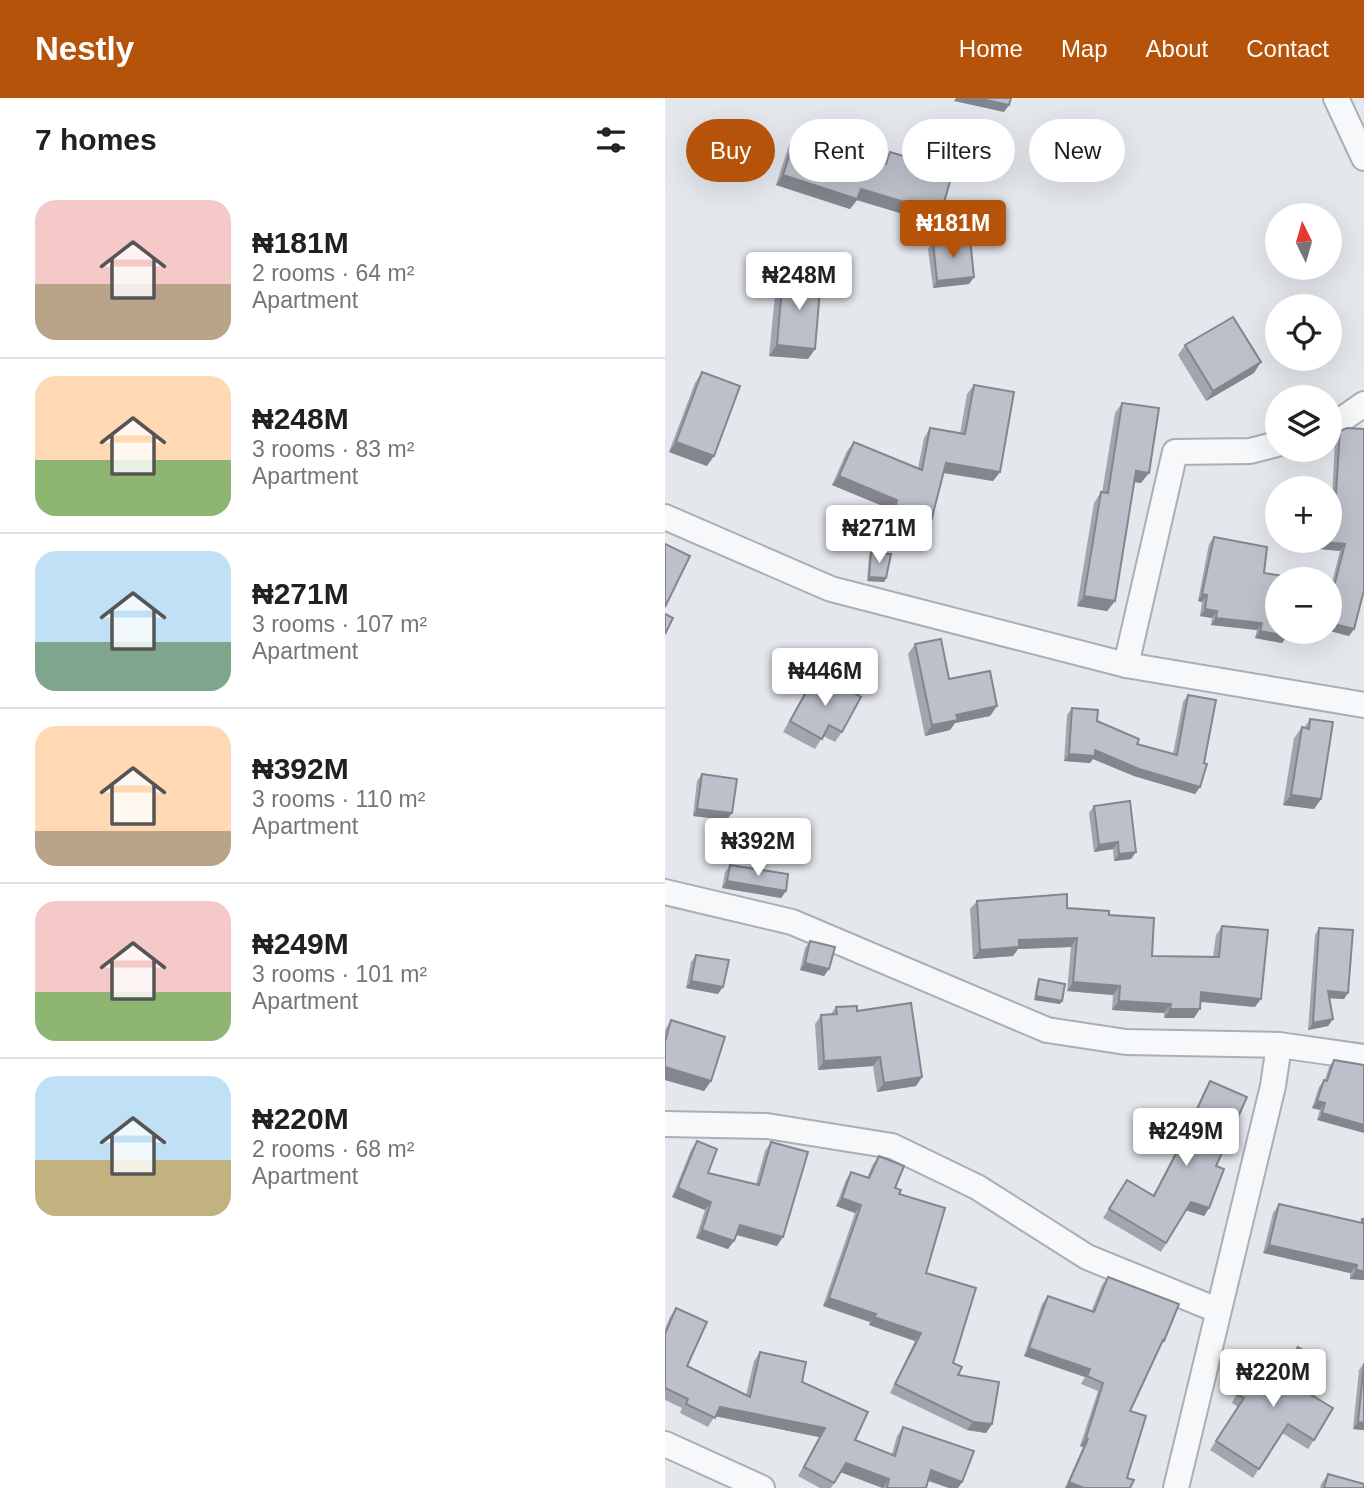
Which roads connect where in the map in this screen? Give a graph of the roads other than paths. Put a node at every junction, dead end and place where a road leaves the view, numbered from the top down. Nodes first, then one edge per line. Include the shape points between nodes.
1 (1336, 98) edge
2 (1364, 158) edge
3 (1364, 404) edge
4 (1342, 419) edge
5 (1265, 447) edge
6 (665, 517) edge
7 (1126, 666) junction
8 (1364, 705) edge
9 (665, 892) edge
10 (1279, 1045) junction
11 (1364, 1057) edge
12 (665, 1124) edge
13 (1217, 1310) junction
14 (665, 1444) edge
15 (762, 1488) edge
16 (1176, 1488) edge

1 - 2 street
3 - 4 street
5 - 7 street via 1175,452
6 - 7 street via 831,589
7 - 8 street
9 - 10 street via 792,922 1047,1030 1126,1042
10 - 11 street
10 - 13 street
12 - 13 street via 767,1126 892,1146 977,1187 1087,1257
13 - 16 street
14 - 15 street

